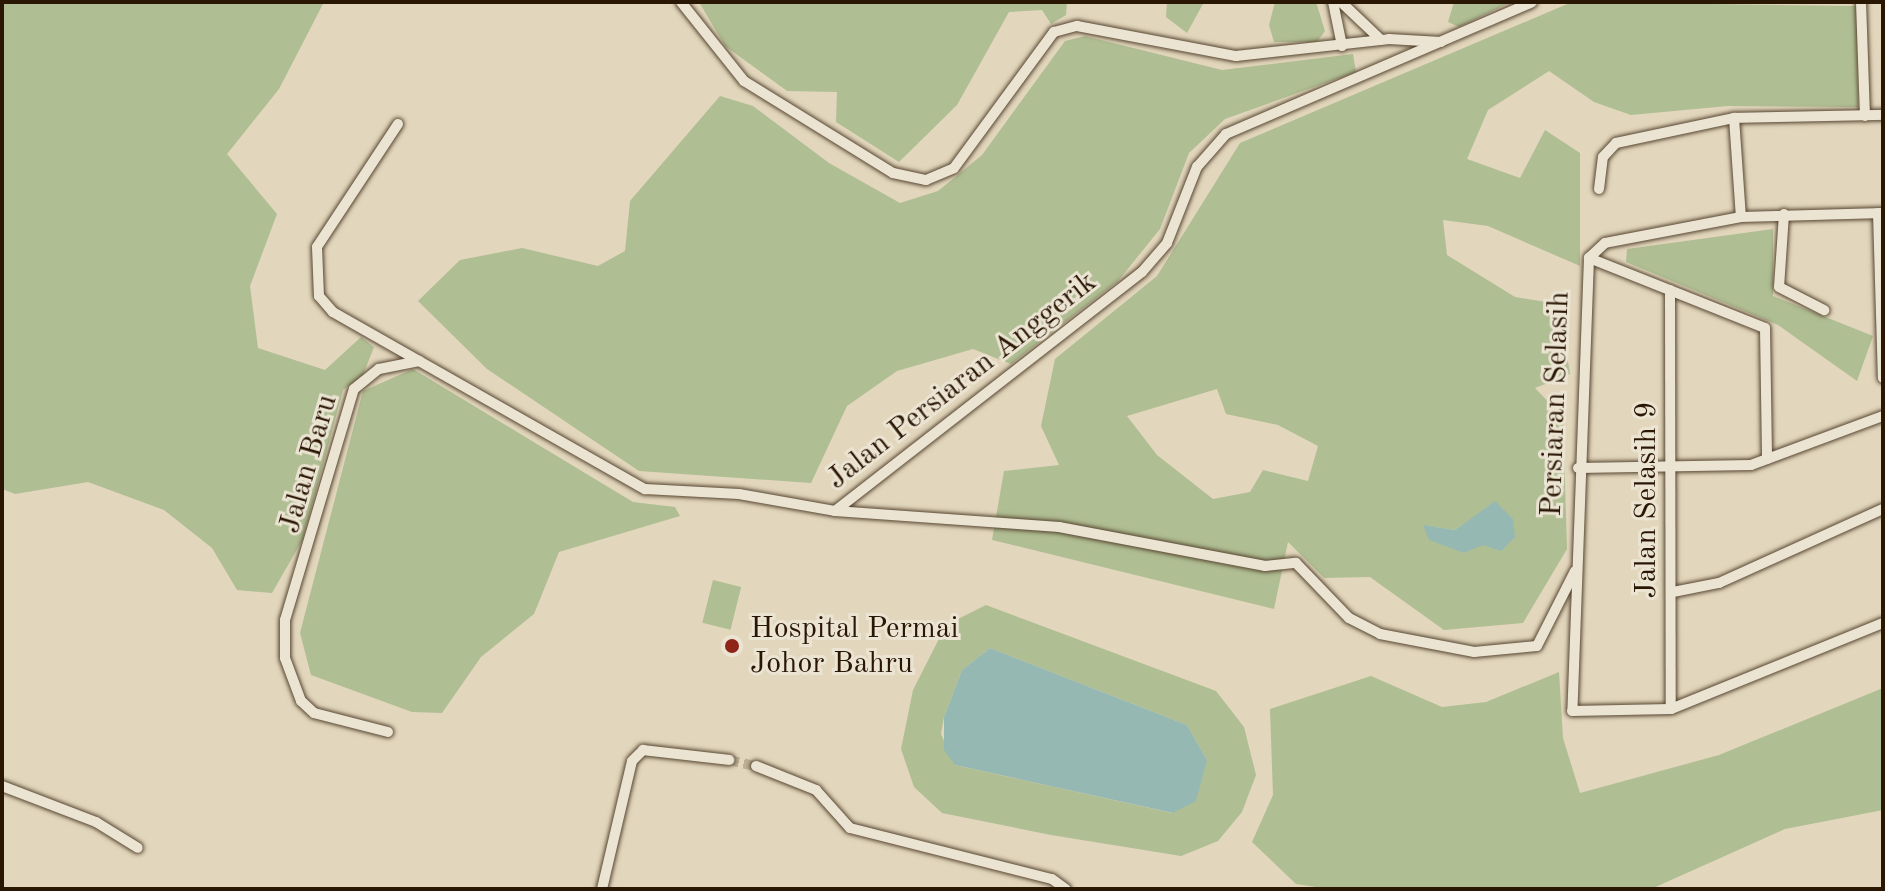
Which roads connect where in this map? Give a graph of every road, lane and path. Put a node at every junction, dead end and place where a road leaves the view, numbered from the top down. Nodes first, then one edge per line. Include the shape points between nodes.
1 (681, 2) edge
2 (1333, 2) edge
3 (1341, 2) edge
4 (1532, 2) edge
5 (1861, 2) edge
6 (1381, 40) junction
7 (1446, 42) junction
8 (1342, 46) junction
9 (1883, 115) edge
10 (1865, 116) junction
11 (1734, 118) junction
12 (398, 124) dead end
13 (1599, 189) dead end
14 (1880, 213) edge
15 (1784, 214) junction
16 (1741, 217) junction
17 (1589, 258) junction
18 (1670, 290) junction
19 (1824, 310) dead end
20 (419, 361) junction
21 (1883, 378) edge
22 (1883, 416) edge
23 (1767, 459) junction
24 (1672, 464) junction
25 (1578, 468) junction
26 (1883, 509) edge
27 (835, 511) junction
28 (1575, 571) junction
29 (1673, 592) junction
30 (1883, 623) edge
31 (1671, 709) junction
32 (388, 732) dead end
33 (729, 760) tunnel mouth
34 (756, 766) tunnel mouth
35 (2, 786) edge
36 (138, 848) dead end
37 (602, 889) edge
38 (1066, 889) edge

1 - 8 street via 744,81 893,173 926,180 954,168 1054,32 1099,27 1236,56
2 - 8 street
3 - 6 street
4 - 7 street, Jalan Persiaran Anggerik
5 - 10 street
6 - 7 street
6 - 8 street
7 - 27 street, Jalan Persiaran Anggerik via 1226,134 1197,167 1167,243 1142,272
9 - 10 street
10 - 11 street
11 - 13 street via 1607,147
11 - 16 street
12 - 20 street, Jalan Persiaran Anggerik via 317,247 314,271 319,296 333,312
14 - 15 street, Persiaran Selasih
14 - 21 street
15 - 16 street, Persiaran Selasih
15 - 19 street via 1779,287
16 - 17 street, Persiaran Selasih via 1605,243
17 - 18 street
17 - 25 street, Persiaran Selasih
18 - 23 street via 1765,328
18 - 24 street, Jalan Selasih 9
20 - 27 street, Jalan Persiaran Anggerik via 645,489
20 - 32 street, Jalan Baru via 379,369 354,389 285,620 285,658 301,701 314,713
22 - 23 street
23 - 24 street
24 - 25 street
24 - 29 street, Jalan Selasih 9
25 - 28 street, Persiaran Selasih
26 - 29 street via 1719,583
27 - 28 street via 1059,527 1265,566 1296,563 1359,623 1474,652 1537,646
28 - 31 street, Persiaran Selasih via 1572,711
29 - 31 street, Jalan Selasih 9
30 - 31 street
33 - 37 street via 643,750 632,761
34 - 38 street via 816,790 850,828 1052,879
35 - 36 street via 96,822

